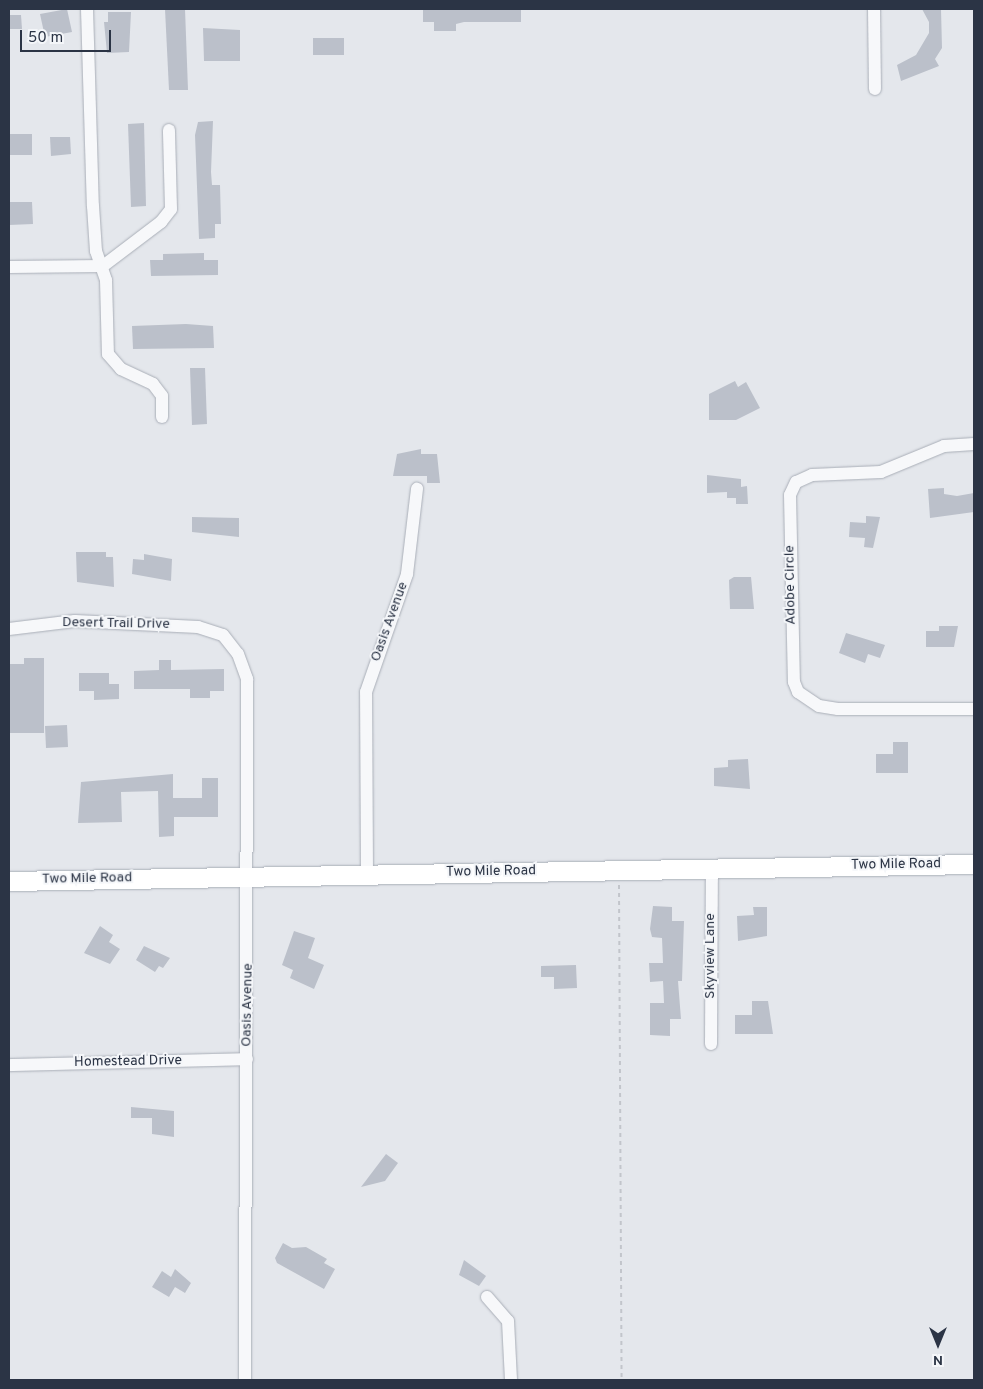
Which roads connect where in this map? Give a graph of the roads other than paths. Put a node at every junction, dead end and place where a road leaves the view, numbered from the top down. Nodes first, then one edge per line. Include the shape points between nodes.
1 (87, 9) edge
2 (874, 9) edge
3 (875, 89) dead end
4 (169, 130) dead end
5 (103, 266) junction
6 (9, 267) edge
7 (162, 417) dead end
8 (974, 444) edge
9 (417, 489) dead end
10 (9, 629) edge
11 (223, 636) joint
12 (974, 709) edge
13 (974, 864) edge
14 (712, 868) junction
15 (367, 874) junction
16 (249, 876) junction
17 (9, 881) edge
18 (711, 1044) dead end
19 (247, 1059) junction
20 (9, 1065) edge
21 (487, 1297) dead end
22 (246, 1380) edge
23 (511, 1380) edge

1 - 5 street via 93,206 96,252
2 - 3 street
4 - 5 street via 167,217
5 - 6 street
5 - 7 street via 108,354 121,369 153,384 162,396
8 - 12 street, Adobe Circle via 944,446 880,472 812,476 796,482 790,504 793,674 798,692 819,706 838,709
9 - 15 street, Oasis Avenue via 407,574 366,692
10 - 11 street, Desert Trail Drive via 75,620 198,627
11 - 16 street, Oasis Avenue via 238,654 247,679
13 - 14 main road, Two Mile Road
14 - 15 main road, Two Mile Road
14 - 18 street, Skyview Lane
15 - 16 main road, Two Mile Road
16 - 17 main road, Two Mile Road
16 - 19 street, Oasis Avenue
19 - 20 street, Homestead Drive
19 - 22 street, Oasis Avenue
21 - 23 street via 508,1321

